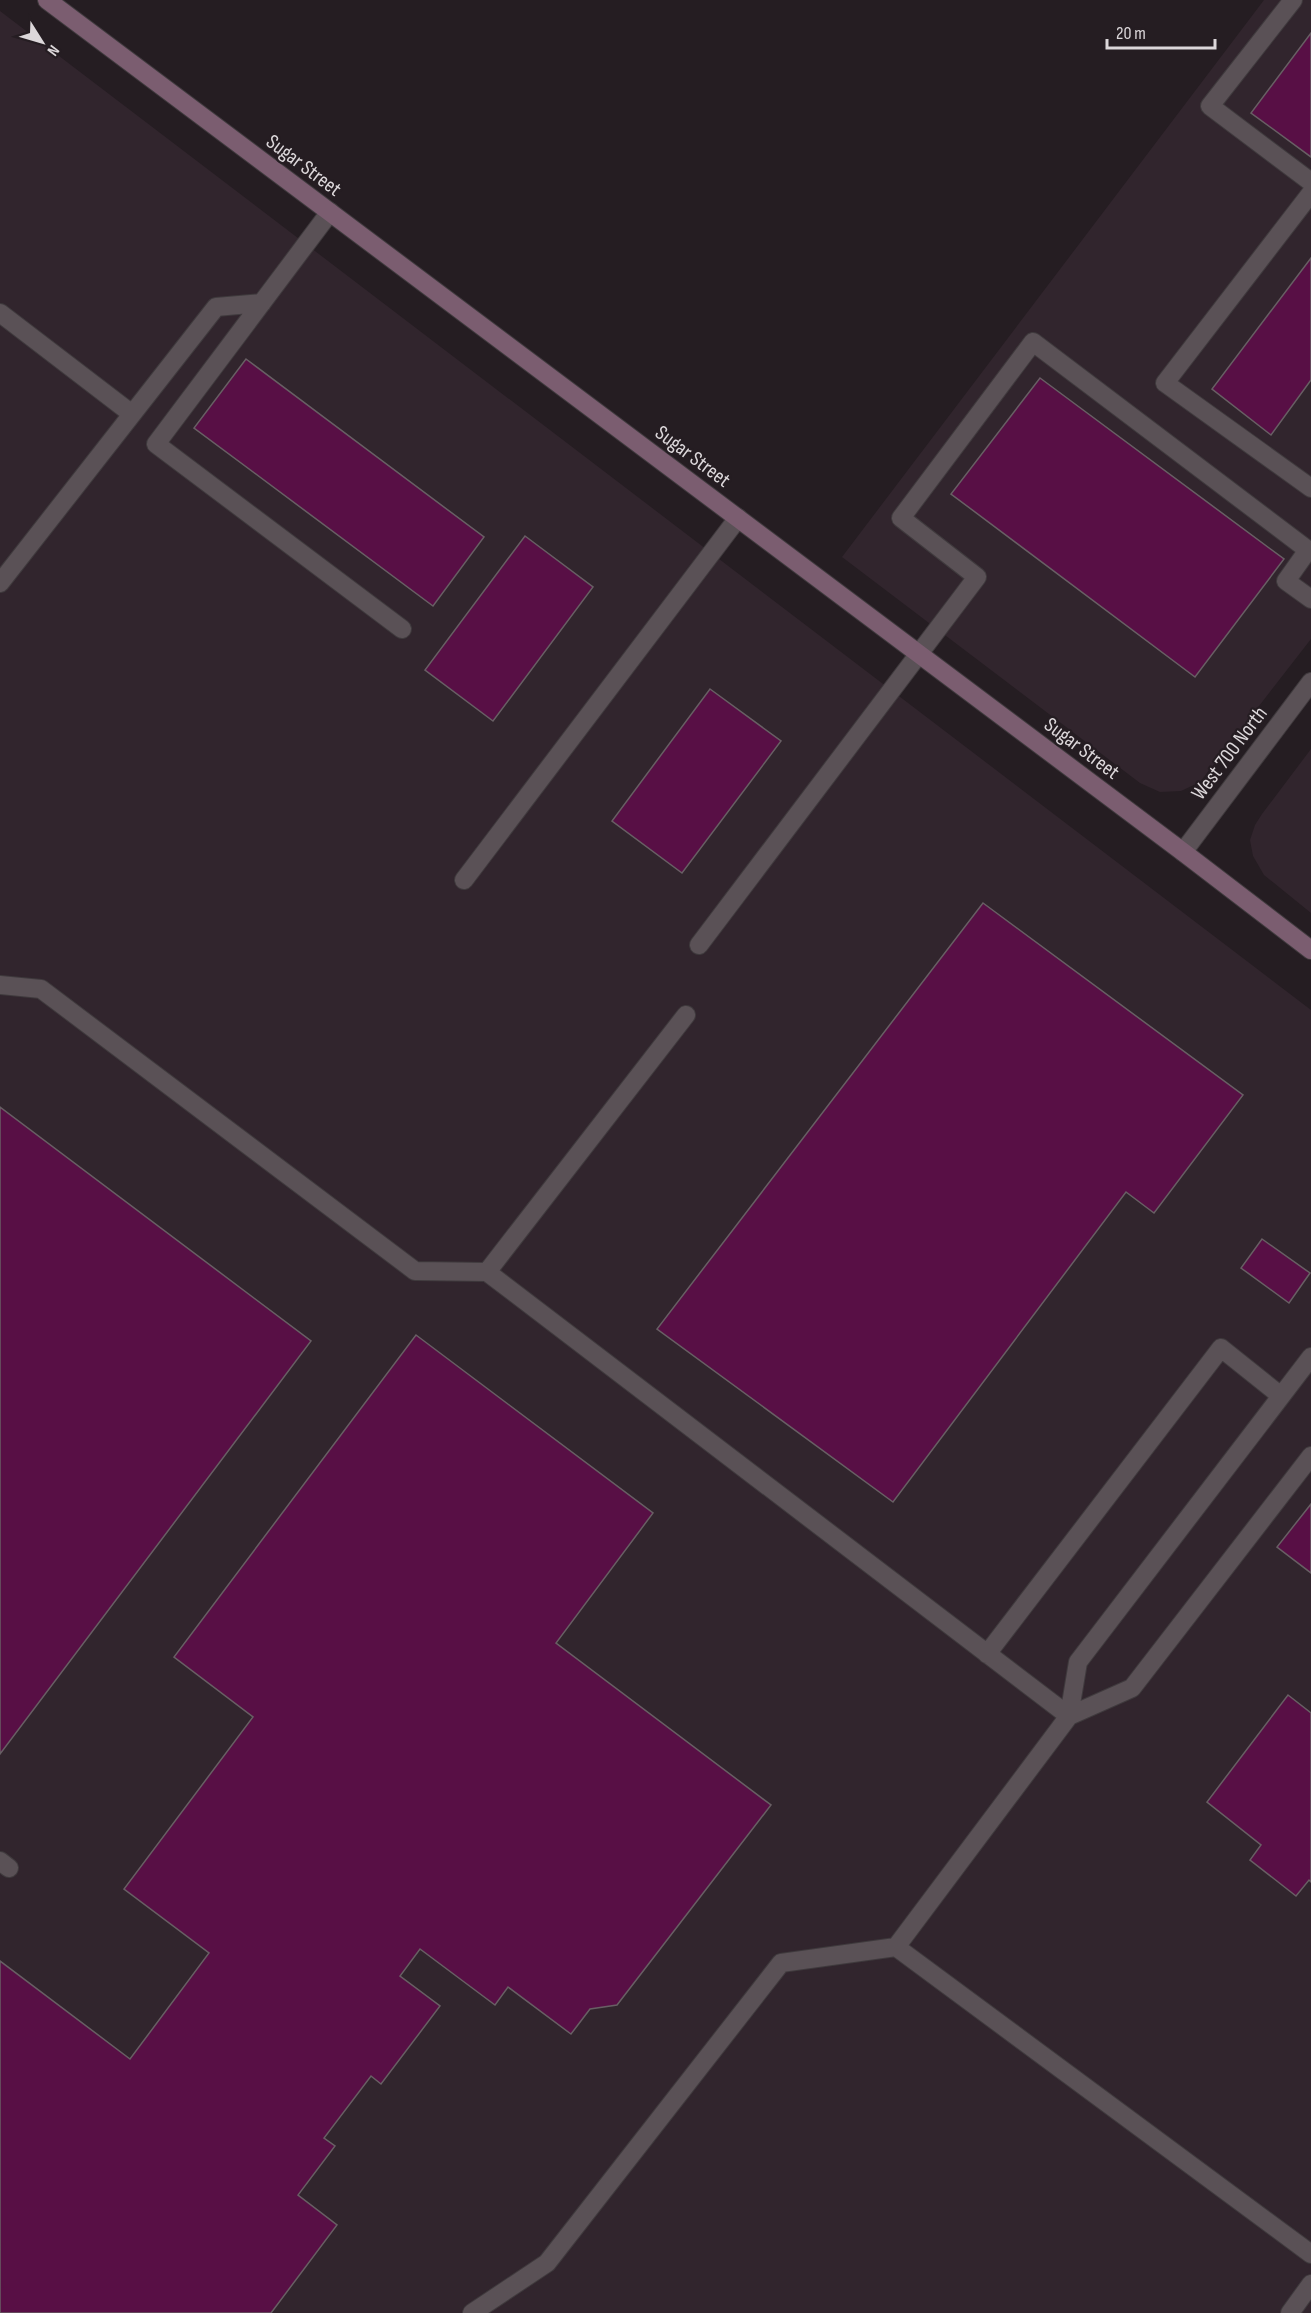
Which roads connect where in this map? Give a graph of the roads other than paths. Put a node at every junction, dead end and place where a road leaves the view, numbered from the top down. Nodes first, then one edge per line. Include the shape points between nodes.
1 (46, 0) edge
2 (1293, 0) edge
3 (1311, 182) edge
4 (1311, 193) edge
5 (330, 212) junction
6 (262, 303) junction
7 (0, 313) edge
8 (132, 414) junction
9 (1311, 488) edge
10 (738, 518) junction
11 (0, 583) edge
12 (1311, 599) edge
13 (402, 629) dead end
14 (920, 654) junction
15 (1311, 682) edge
16 (1184, 852) junction
17 (464, 880) dead end
18 (699, 945) dead end
19 (1311, 950) edge
20 (0, 986) edge
21 (686, 1015) dead end
22 (487, 1272) junction
23 (1311, 1357) edge
24 (1281, 1396) junction
25 (1311, 1456) edge
26 (987, 1654) junction
27 (1069, 1716) junction
28 (896, 1947) junction
29 (1311, 2254) edge
30 (1311, 2284) edge
31 (472, 2313) edge
32 (1290, 2313) edge

1 - 5 street, Sugar Street
2 - 3 street via 1210,106
4 - 9 street via 1165,383
5 - 6 street
5 - 10 street, Sugar Street
6 - 8 street via 216,307
6 - 13 street via 156,444
7 - 8 street
8 - 11 street
10 - 14 street, Sugar Street
10 - 17 street
12 - 14 street via 1286,581 1308,550 1034,342 901,518 977,577
14 - 16 street, Sugar Street
14 - 18 street
15 - 16 street, West 700 North
16 - 19 street, Sugar Street
20 - 22 street via 41,989 415,1271
21 - 22 street
22 - 26 street
23 - 24 street
24 - 26 street via 1221,1348
24 - 27 street via 1078,1662
25 - 27 street via 1132,1688
26 - 27 street
27 - 28 street
28 - 29 street
28 - 31 street via 781,1963 547,2263
30 - 32 street

